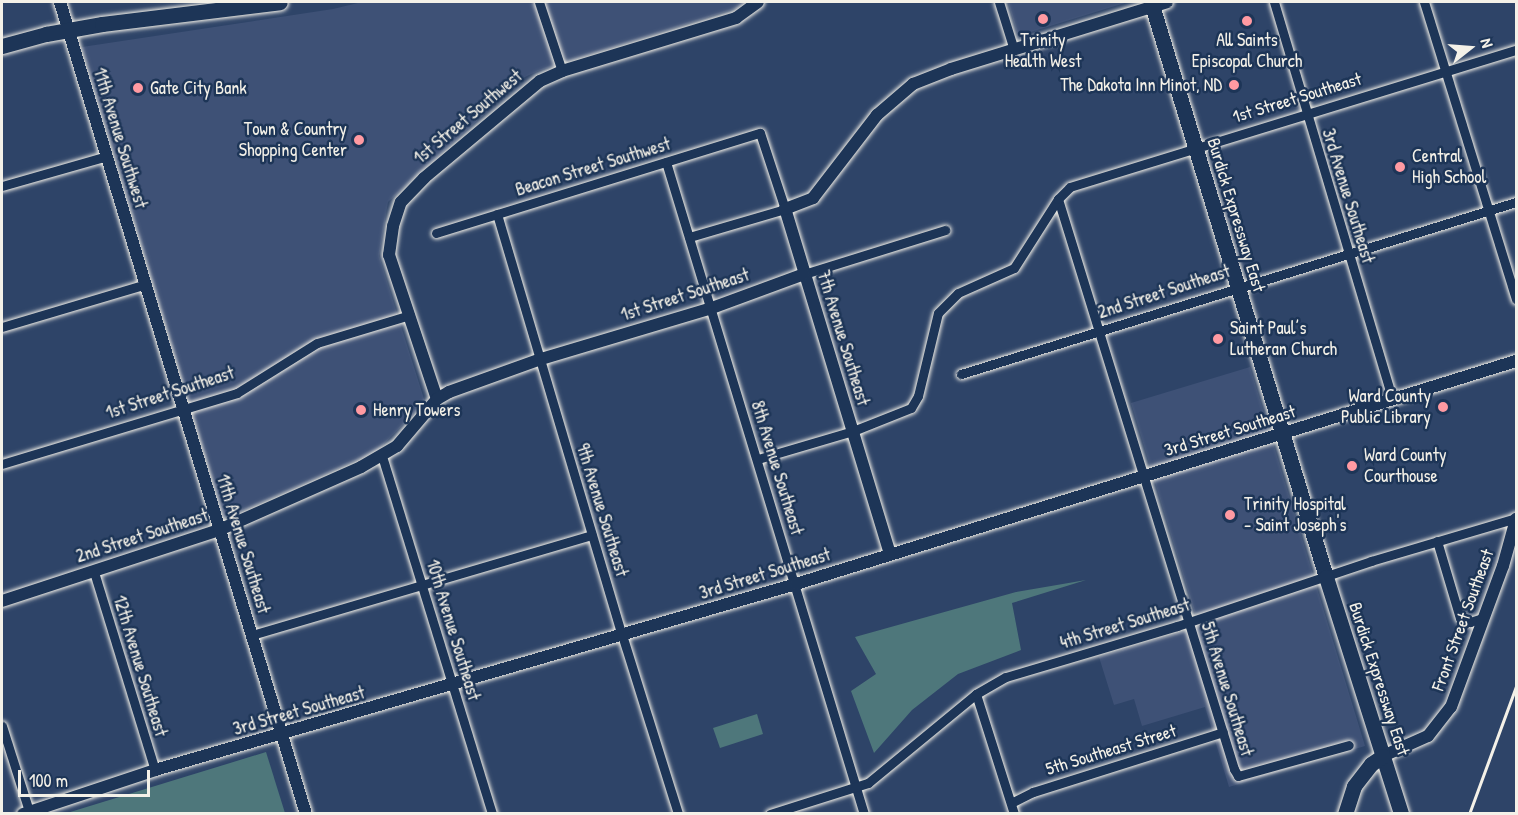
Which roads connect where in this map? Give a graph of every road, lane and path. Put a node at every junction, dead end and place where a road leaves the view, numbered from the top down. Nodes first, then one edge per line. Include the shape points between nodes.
1 (60, 2) edge
2 (280, 2) edge
3 (539, 2) edge
4 (758, 2) edge
5 (999, 2) edge
6 (1274, 2) edge
7 (1424, 2) edge
8 (1157, 3) edge
9 (746, 6) edge
10 (69, 30) junction
11 (2, 45) edge
12 (1014, 50) junction
13 (1516, 50) edge
14 (562, 71) junction
15 (1446, 71) junction
16 (1305, 113) junction
17 (760, 133) joint
18 (1195, 148) junction
19 (107, 156) junction
20 (666, 162) junction
21 (2, 186) edge
22 (1058, 199) junction
23 (1516, 202) edge
24 (784, 209) junction
25 (1489, 210) junction
26 (497, 214) junction
27 (945, 230) dead end
28 (436, 233) dead end
29 (689, 237) junction
30 (1348, 255) junction
31 (804, 274) junction
32 (146, 284) junction
33 (1238, 287) junction
34 (1516, 299) edge
35 (709, 309) junction
36 (410, 315) junction
37 (2, 327) edge
38 (1101, 331) junction
39 (541, 359) junction
40 (1516, 361) edge
41 (961, 374) dead end
42 (437, 399) junction
43 (1392, 399) junction
44 (183, 409) junction
45 (853, 431) junction
46 (1282, 434) junction
47 (382, 456) junction
48 (758, 459) junction
49 (2, 464) edge
50 (1144, 476) junction
51 (1516, 518) edge
52 (219, 530) junction
53 (592, 535) junction
54 (1437, 541) junction
55 (890, 554) junction
56 (94, 572) junction
57 (1326, 577) junction
58 (796, 584) junction
59 (422, 586) junction
60 (2, 601) edge
61 (1482, 618) junction
62 (1190, 622) junction
63 (252, 635) junction
64 (622, 635) junction
65 (452, 686) junction
66 (976, 694) junction
67 (2, 726) edge
68 (1223, 732) junction
69 (283, 735) junction
70 (1349, 745) dead end
71 (1383, 756) junction
72 (155, 770) junction
73 (857, 787) junction
74 (1011, 803) junction
75 (1400, 809) edge
76 (26, 812) edge
77 (306, 813) edge
78 (492, 813) edge
79 (678, 813) edge
80 (771, 813) edge
81 (864, 813) edge
82 (1014, 813) edge
83 (1345, 813) edge

1 - 10 street, 11th Avenue Southwest
2 - 10 main road
3 - 14 street
4 - 9 street, 1st Street Southwest
5 - 12 street
6 - 16 street, 3rd Avenue Southeast
7 - 15 street
8 - 12 street
8 - 18 main road, Burdick Expressway East
9 - 14 street, 1st Street Southwest via 736,18
10 - 11 main road
10 - 19 street, 11th Avenue Southwest
12 - 24 street via 914,84 877,115 813,198
13 - 15 street, 1st Street Southeast
14 - 36 street, 1st Street Southwest via 540,81 497,115 401,202 389,255
15 - 16 street, 1st Street Southeast
15 - 25 street
16 - 18 street, 1st Street Southeast
16 - 30 street, 3rd Avenue Southeast
17 - 20 street, Beacon Street Southwest
17 - 24 street, 7th Avenue Southeast
18 - 22 street, 1st Street Southeast via 1070,186
18 - 33 main road, Burdick Expressway East
19 - 21 street
19 - 32 street, 11th Avenue Southwest
20 - 26 street, Beacon Street Southwest
20 - 29 street, 8th Avenue Southeast
22 - 38 street, 5th Avenue Southeast
22 - 45 street via 1014,268 958,293 938,313 918,396 911,408
23 - 25 street, 2nd Street Southeast
24 - 29 street
24 - 31 street, 7th Avenue Southeast
25 - 30 street, 2nd Street Southeast
25 - 34 street
26 - 28 street, Beacon Street Southwest
26 - 39 street, 9th Avenue Southeast
27 - 31 street, 1st Street Southeast
29 - 35 street, 8th Avenue Southeast
30 - 33 street, 2nd Street Southeast
30 - 43 street, 3rd Avenue Southeast
31 - 35 street, 1st Street Southeast
31 - 45 street, 7th Avenue Southeast
32 - 37 street
32 - 44 street, 11th Avenue Southeast
33 - 38 street, 2nd Street Southeast
33 - 46 main road, Burdick Expressway East
35 - 39 street, 1st Street Southeast
35 - 48 street, 8th Avenue Southeast
36 - 42 street, 1st Street Southwest
36 - 44 street, 1st Street Southeast via 317,343 237,393
38 - 41 street, 2nd Street Southeast
38 - 50 street, 5th Avenue Southeast
39 - 42 street, 1st Street Southeast
39 - 53 street, 9th Avenue Southeast
40 - 43 street, 3rd Street Southeast
42 - 47 street, 2nd Street Southeast via 397,446
43 - 46 street, 3rd Street Southeast
44 - 49 street, 1st Street Southeast
44 - 52 street, 11th Avenue Southeast
45 - 48 street
45 - 55 street, 7th Avenue Southeast
46 - 50 street, 3rd Street Southeast
46 - 57 main road, Burdick Expressway East
47 - 52 street, 2nd Street Southeast
47 - 59 street, 10th Avenue Southeast
48 - 58 street, 8th Avenue Southeast
50 - 55 street, 3rd Street Southeast
50 - 62 street, 5th Avenue Southeast
51 - 54 street, 4th Street Southeast
51 - 61 street, Front Street Southeast via 1503,566
52 - 56 street, 2nd Street Southeast
52 - 63 street, 11th Avenue Southeast
53 - 59 street
53 - 64 street, 9th Avenue Southeast
54 - 57 street, 4th Street Southeast
54 - 61 street via 1460,618 1470,622
55 - 58 street, 3rd Street Southeast
56 - 60 street, 2nd Street Southeast
56 - 72 street, 12th Avenue Southeast
57 - 62 street, 4th Street Southeast
57 - 71 main road, Burdick Expressway East
58 - 64 street, 3rd Street Southeast
58 - 73 street, 8th Avenue Southeast
59 - 63 street
59 - 65 street, 10th Avenue Southeast
61 - 71 street, Front Street Southeast via 1451,707 1435,730
62 - 66 street, 4th Street Southeast via 1006,676
62 - 68 street, 5th Avenue Southeast
63 - 69 street, 11th Avenue Southeast
64 - 65 street, 3rd Street Southeast
64 - 79 street, 9th Avenue Southeast
65 - 69 street, 3rd Street Southeast
65 - 78 street, 10th Avenue Southeast
66 - 73 street, 4th Street Southeast via 868,783
66 - 74 street
67 - 76 street
68 - 70 street, 5th Avenue Southeast via 1238,776
68 - 74 street, 5th Southeast Street via 1033,792
69 - 72 street, 3rd Street Southeast
69 - 77 street, 11th Avenue Southeast
71 - 75 main road, Burdick Expressway East
71 - 83 main road via 1371,764 1354,786
72 - 76 street, 3rd Street Southeast
73 - 80 street, 4th Street Southeast
73 - 81 street, 8th Avenue Southeast
74 - 82 street

